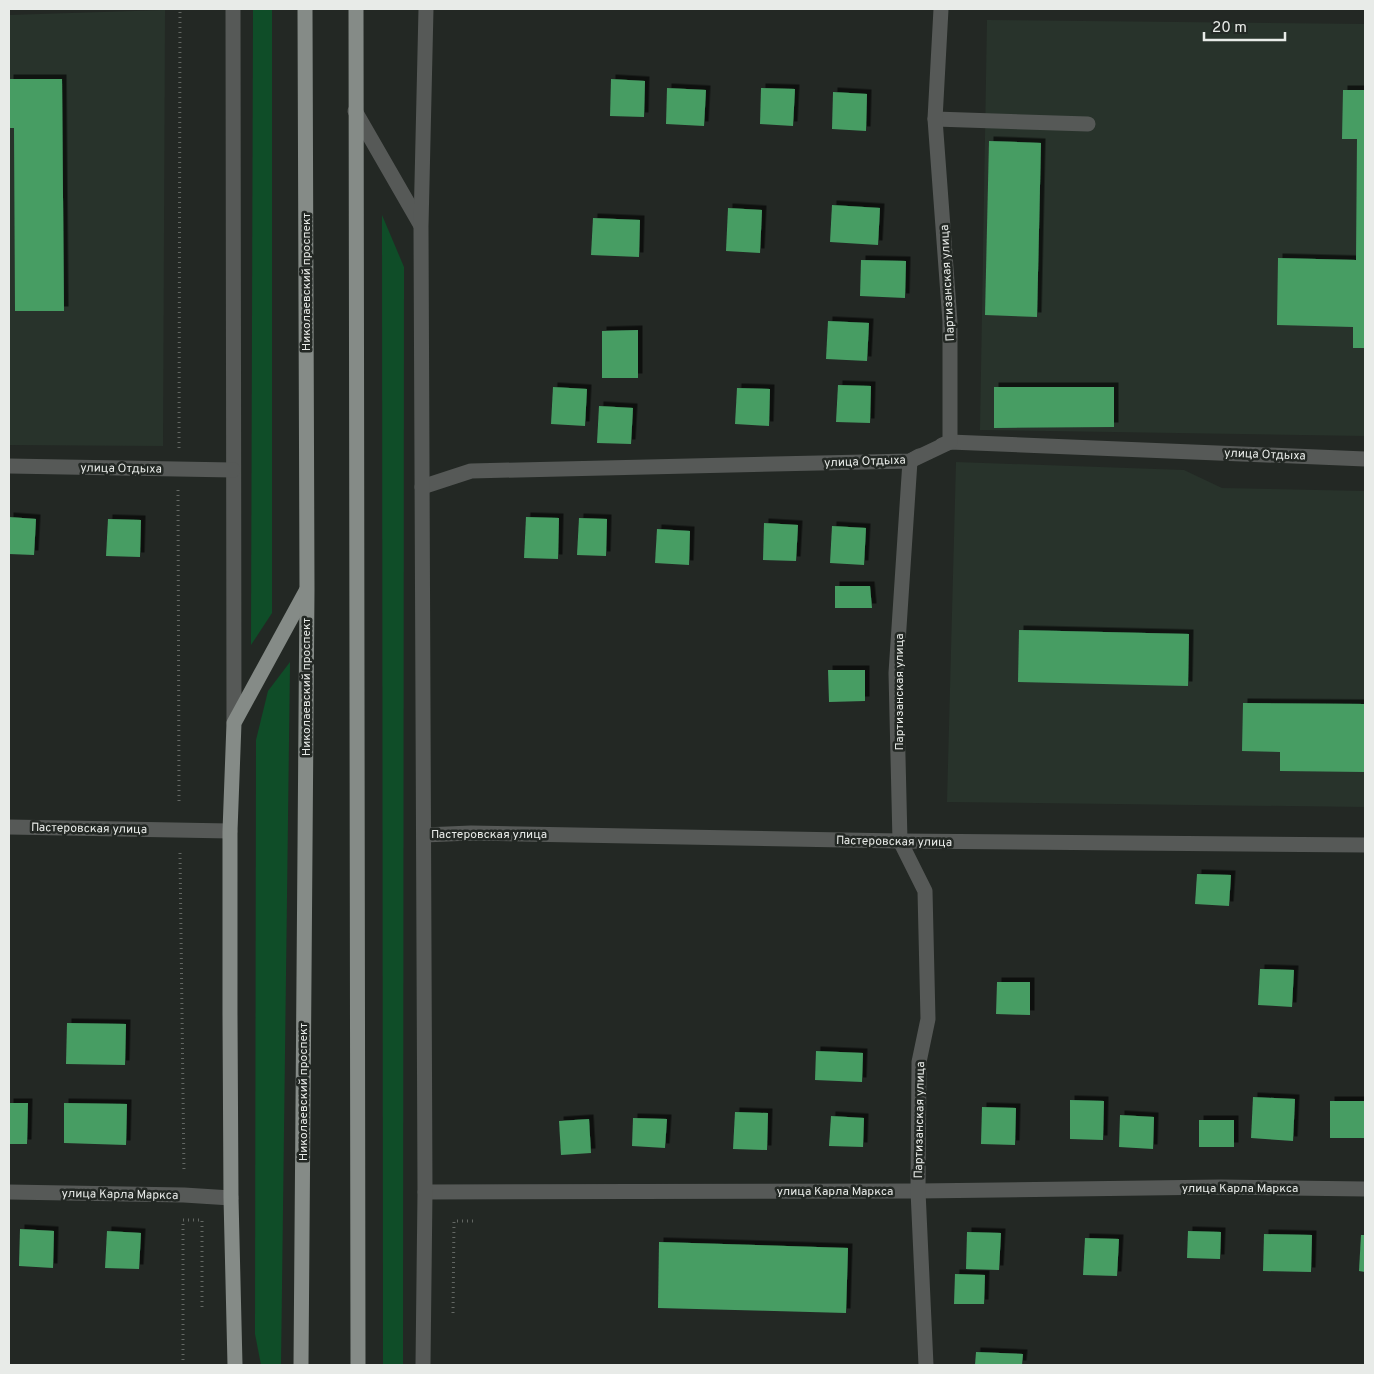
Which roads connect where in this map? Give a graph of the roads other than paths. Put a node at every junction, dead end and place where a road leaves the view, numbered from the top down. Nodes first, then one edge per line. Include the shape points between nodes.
1 (233, 9) edge
2 (305, 9) edge
3 (356, 9) edge
4 (426, 9) edge
5 (941, 9) edge
6 (355, 111) junction
7 (935, 119) junction
8 (1088, 124) dead end
9 (421, 226) junction
10 (950, 442) junction
11 (1365, 458) edge
12 (910, 461) junction
13 (9, 466) edge
14 (234, 470) junction
15 (422, 487) junction
16 (307, 590) junction
17 (234, 723) junction
18 (9, 827) edge
19 (230, 831) junction
20 (424, 835) junction
21 (900, 841) junction
22 (1365, 845) edge
23 (1365, 1190) edge
24 (918, 1191) junction
25 (9, 1192) edge
26 (425, 1192) junction
27 (231, 1198) junction
28 (236, 1360) edge
29 (301, 1365) edge
30 (358, 1365) edge
31 (423, 1365) edge
32 (926, 1365) edge

1 - 14 street
2 - 16 main road, Николаевский проспект
3 - 6 main road
4 - 9 street
5 - 7 street, Партизанская улица
6 - 9 street
6 - 30 main road
7 - 8 street
7 - 10 street, Партизанская улица via 950,322
9 - 15 street
10 - 11 street, улица Отдыха
10 - 12 street
12 - 15 street, улица Отдыха via 471,471
12 - 21 street, Партизанская улица via 896,673
13 - 14 street, улица Отдыха
14 - 17 street
15 - 20 street
16 - 17 main road
16 - 29 main road, Николаевский проспект
17 - 19 main road
18 - 19 street, Пастеровская улица
19 - 27 main road
20 - 21 street, Пастеровская улица via 471,833
20 - 26 street
21 - 22 street, Пастеровская улица
21 - 24 street, Партизанская улица via 925,891 928,1019 919,1062
23 - 24 street, улица Карла Маркса via 1220,1187
24 - 26 street, улица Карла Маркса
24 - 32 street, Партизанская улица
25 - 27 street, улица Карла Маркса
26 - 31 street
27 - 28 main road

